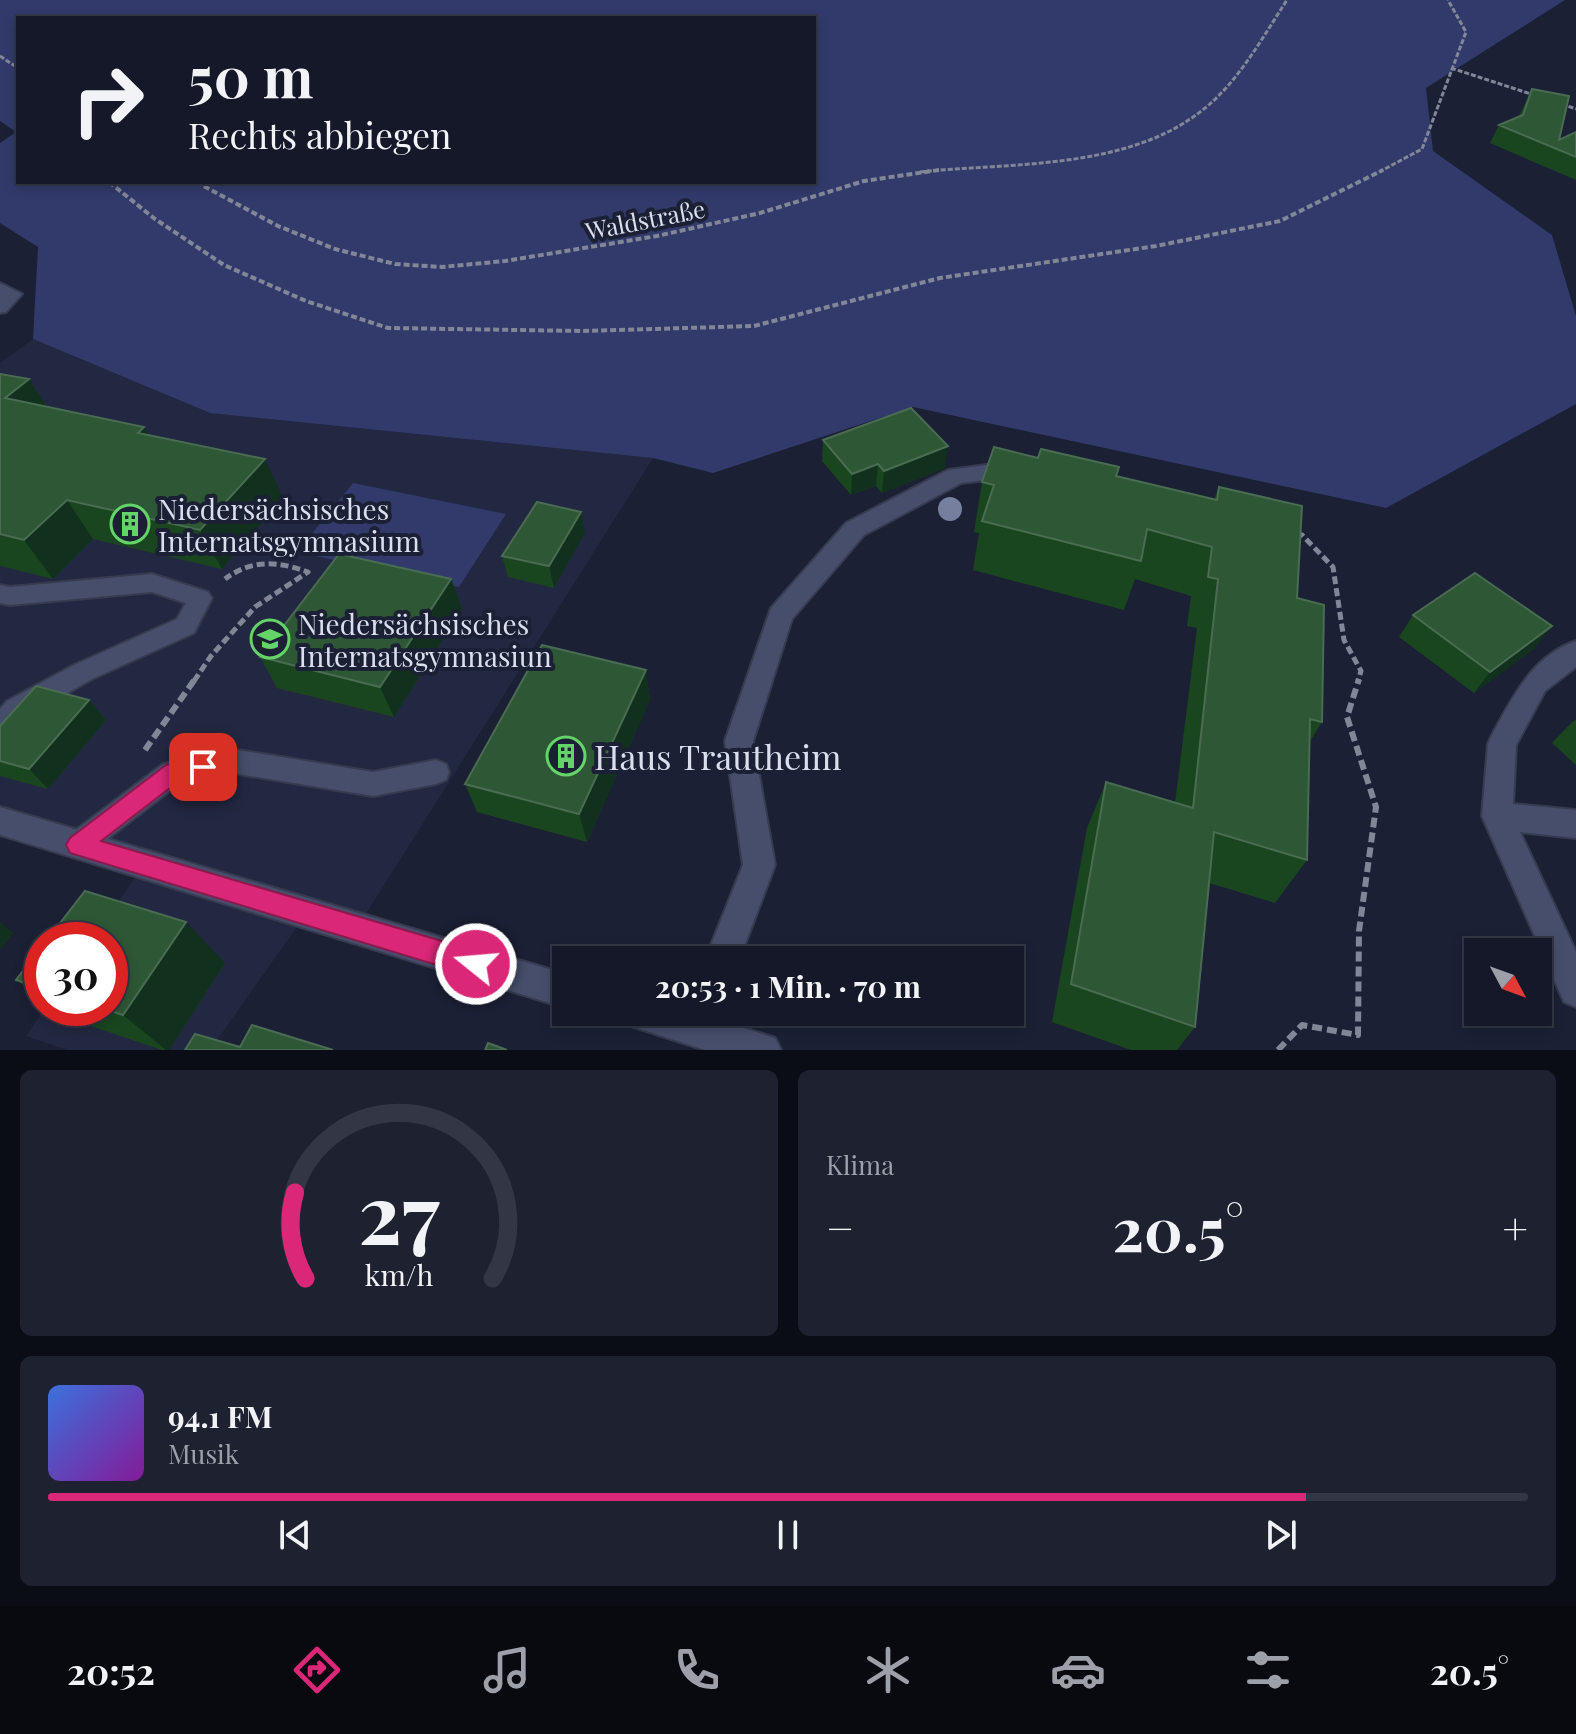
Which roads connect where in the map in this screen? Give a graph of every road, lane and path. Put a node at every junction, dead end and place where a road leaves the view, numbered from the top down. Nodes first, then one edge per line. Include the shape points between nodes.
1 (1287, 0) edge
2 (1448, 0) edge
3 (1451, 68) junction
4 (1534, 95) edge
5 (1562, 104) edge
6 (1576, 109) edge
7 (111, 184) edge
8 (200, 184) edge
9 (0, 288) edge
10 (0, 308) edge
11 (1037, 471) edge
12 (1289, 532) edge
13 (0, 594) edge
14 (200, 598) junction
15 (1576, 652) edge
16 (0, 727) edge
17 (173, 772) junction
18 (436, 772) dead end
19 (1497, 816) junction
20 (0, 821) edge
21 (1576, 824) edge
22 (78, 845) junction
23 (727, 946) edge
24 (552, 987) edge
25 (1576, 990) edge
26 (709, 1026) edge
27 (763, 1050) edge
28 (1278, 1050) edge

1 - 8 path, Waldstraße via 1224,92 1202,113 1151,140 1101,155 865,181 665,236 506,261 424,267 335,251
2 - 3 path via 1466,32
3 - 4 path
3 - 7 path via 1422,149 1280,221 1156,246 940,278 754,326 583,331 388,328 306,301 224,265
5 - 6 path
9 - 10 lane via 13,294
11 - 23 street via 956,476 855,529 780,615 739,741 759,865
12 - 28 path via 1302,535 1333,567 1344,640 1361,671 1347,717 1376,807 1359,931 1358,1035 1302,1025
13 - 14 lane via 152,583
14 - 16 lane via 186,626 83,672 16,709
14 - 17 path via 236,570 279,561 308,572 255,607 211,656 146,745 140,773
15 - 19 street via 1535,683 1502,744
17 - 18 lane via 232,761 373,784
17 - 22 lane
19 - 21 street
19 - 25 street
20 - 22 street
22 - 24 street
26 - 27 street

